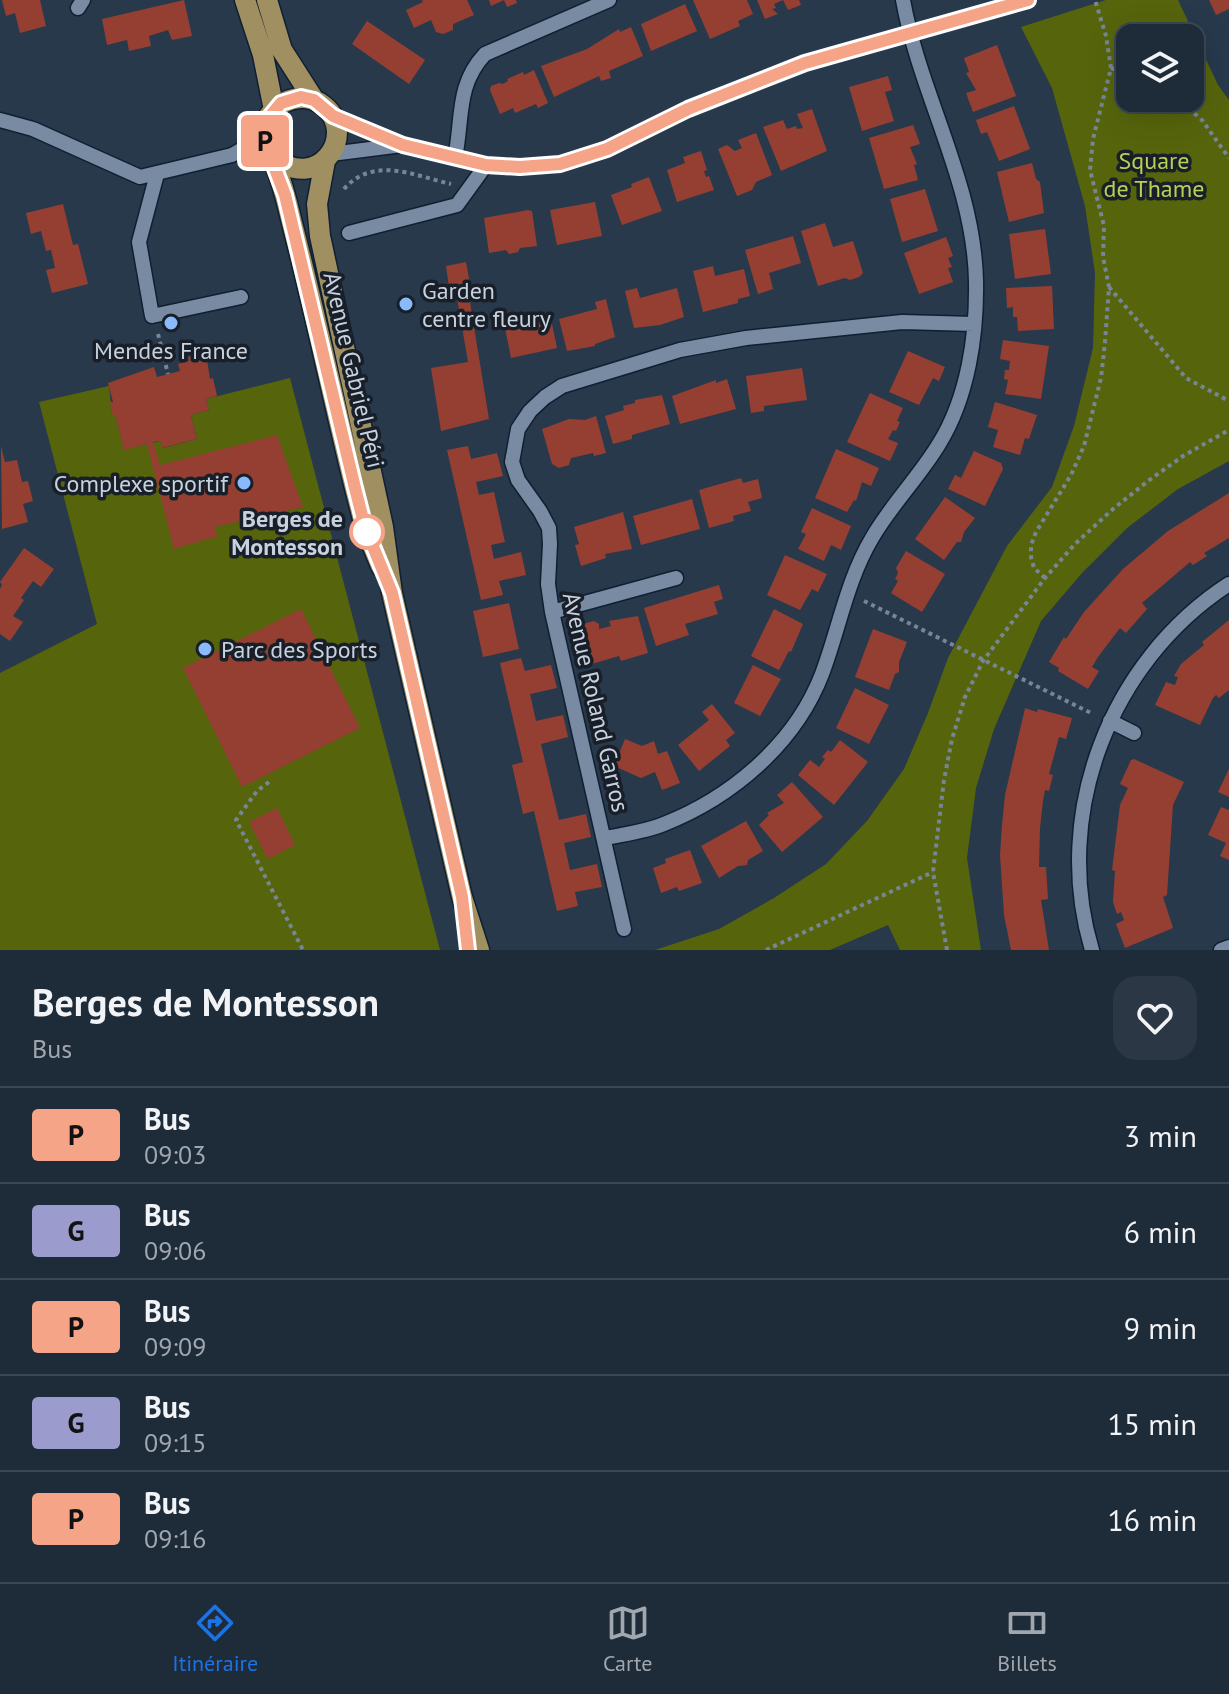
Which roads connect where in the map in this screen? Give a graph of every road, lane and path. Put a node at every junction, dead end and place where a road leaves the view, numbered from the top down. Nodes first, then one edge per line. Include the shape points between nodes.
1 (245, 0) edge
2 (267, 0) edge
3 (609, 0) edge
4 (903, 0) edge
5 (1028, 0) edge
6 (1095, 0) edge
7 (909, 32) junction
8 (1111, 68) junction
9 (1116, 70) edge
10 (314, 100) junction
11 (274, 110) junction
12 (1193, 112) edge
13 (333, 116) junction
14 (0, 120) edge
15 (263, 137) junction
16 (403, 145) junction
17 (272, 156) junction
18 (328, 158) junction
19 (455, 158) junction
20 (1229, 158) edge
21 (486, 165) junction
22 (157, 174) junction
23 (473, 185) junction
24 (338, 195) dead end
25 (349, 233) dead end
26 (1109, 287) junction
27 (241, 297) dead end
28 (974, 324) junction
29 (158, 334) dead end
30 (168, 374) dead end
31 (1229, 401) edge
32 (1229, 430) edge
33 (676, 578) dead end
34 (1045, 578) junction
35 (1229, 584) edge
36 (848, 592) junction
37 (392, 593) junction
38 (552, 612) junction
39 (983, 661) junction
40 (1110, 721) junction
41 (1134, 733) dead end
42 (269, 782) dead end
43 (605, 838) junction
44 (933, 872) junction
45 (462, 897) junction
46 (624, 929) dead end
47 (1229, 947) edge
48 (303, 950) edge
49 (468, 950) edge
50 (479, 950) edge
51 (766, 950) edge
52 (947, 950) edge
53 (1092, 950) edge
54 (1221, 950) edge

1 - 11 main road
2 - 10 main road via 282,50
3 - 19 street via 485,54 473,66 464,83
4 - 7 street
5 - 7 street
6 - 8 path
7 - 21 street via 805,63 584,157 560,164
7 - 28 street via 970,228
8 - 9 path
8 - 26 path via 1090,170 1104,226
10 - 11 main road via 292,99
10 - 13 main road
11 - 15 main road
12 - 20 path
13 - 16 street
13 - 18 main road, Avenue Gabriel Péri via 337,140
14 - 22 street via 33,129 140,177
15 - 17 main road, Avenue Gabriel Péri
15 - 22 street via 232,155
16 - 18 street
16 - 19 street
17 - 18 main road via 294,169 314,168
17 - 37 main road, Avenue Gabriel Péri via 365,527
18 - 37 main road, Avenue Gabriel Péri via 317,204 320,236 383,527
19 - 21 street
21 - 23 street
22 - 27 street via 139,242 152,316
23 - 24 path via 396,169 363,175
23 - 25 street via 457,205
26 - 31 path via 1186,378
26 - 34 path via 1094,413 1071,475 1031,545 1034,568
28 - 36 street via 952,417 872,539
28 - 38 street, Avenue Roland Garros via 902,322 746,338 680,350 562,386 545,397 518,429 512,462 549,528
29 - 30 path
32 - 34 path via 1183,456 1113,509
33 - 38 street
34 - 39 path
35 - 40 street via 1162,642
36 - 39 path
36 - 43 street via 822,676 776,748 739,783 703,806 661,825
37 - 45 main road, Avenue Gabriel Péri
38 - 43 street, Avenue Roland Garros
39 - 40 path
39 - 44 path via 952,739
40 - 41 street
40 - 53 street via 1090,774 1080,840 1081,896
42 - 48 path via 236,820
43 - 46 street, Avenue Roland Garros
44 - 51 path
44 - 52 path
45 - 49 main road, Avenue Gabriel Péri
45 - 50 main road, Avenue Gabriel Péri
47 - 54 street

